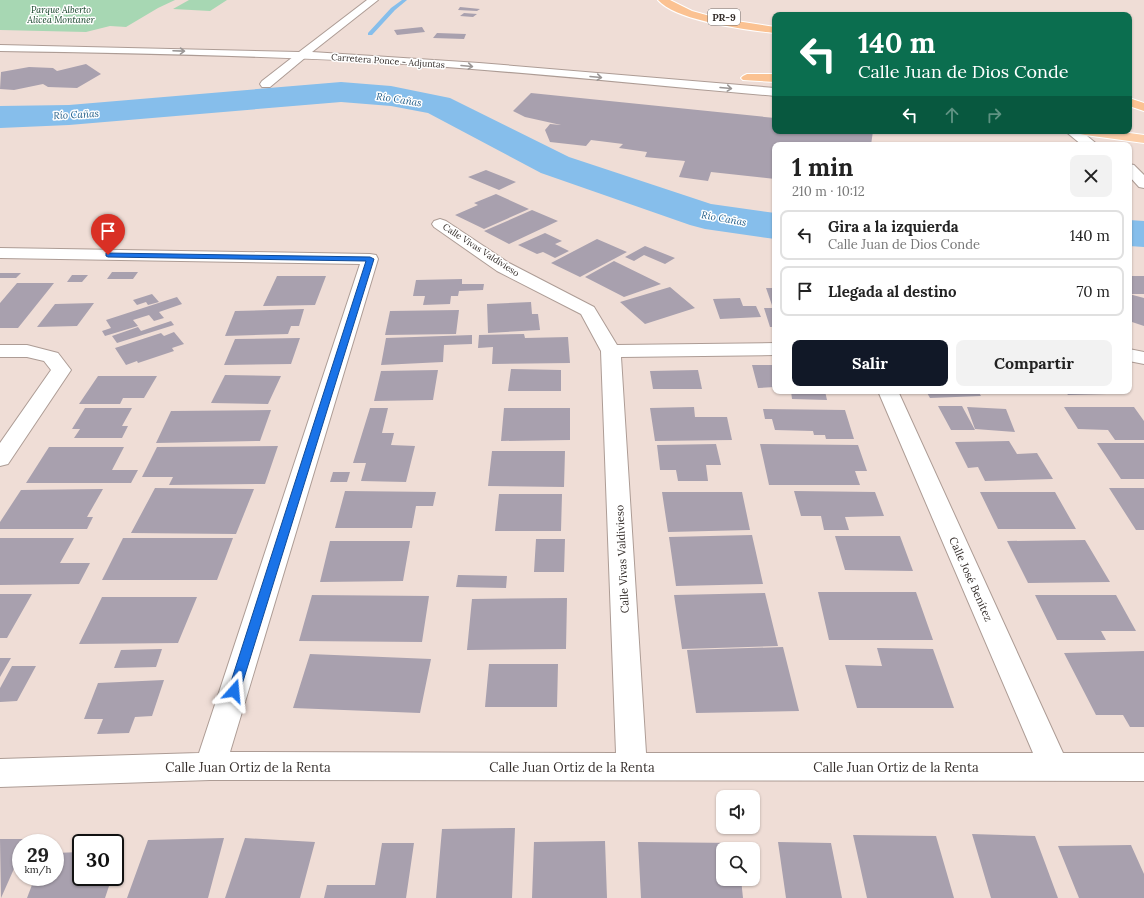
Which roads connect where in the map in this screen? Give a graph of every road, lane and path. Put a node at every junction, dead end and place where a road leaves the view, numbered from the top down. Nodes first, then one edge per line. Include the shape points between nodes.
1 (373, 0) edge
2 (663, 0) edge
3 (675, 0) edge
4 (772, 26) edge
5 (772, 30) edge
6 (0, 40) edge
7 (318, 44) junction
8 (333, 45) dead end
9 (0, 48) edge
10 (299, 48) junction
11 (743, 77) dead end
12 (772, 79) edge
13 (266, 84) dead end
14 (772, 92) edge
15 (1132, 103) edge
16 (1144, 107) edge
17 (1132, 127) edge
18 (1144, 129) edge
19 (1091, 135) edge
20 (1144, 139) edge
21 (1102, 142) edge
22 (1132, 171) edge
23 (1132, 177) edge
24 (1144, 185) edge
25 (440, 224) dead end
26 (0, 253) edge
27 (772, 349) edge
28 (0, 351) edge
29 (611, 351) junction
30 (1132, 356) edge
31 (1144, 358) edge
32 (889, 394) edge
33 (0, 459) edge
34 (210, 766) junction
35 (632, 767) junction
36 (1054, 767) junction
37 (1144, 767) edge
38 (0, 773) edge

1 - 7 street
2 - 5 highway via 713,20
3 - 4 highway, PR-9 via 732,20
6 - 10 street, Carretera Ponce - Adjuntas
7 - 8 street, Carretera Ponce - Adjuntas
7 - 10 street
9 -> 10 street, Carretera Ponce - Adjuntas
10 - 13 street
10 -> 14 street, Carretera Ponce - Adjuntas via 448,65
11 - 12 highway
15 - 16 highway
17 - 18 highway
19 - 20 highway
19 - 21 street
22 - 24 street
23 - 24 street
25 - 29 street, Calle Vivas Valdivieso via 503,267 588,311
26 - 34 street via 370,259
27 - 29 street
28 - 33 street via 27,351 51,357 61,370
29 - 35 street, Calle Vivas Valdivieso
30 - 31 street
32 - 36 street, Calle José Benítez
34 - 35 street, Calle Juan Ortiz de la Renta
34 - 38 street, Calle Juan Ortiz de la Renta
35 - 36 street, Calle Juan Ortiz de la Renta
36 - 37 street, Calle Juan Ortiz de la Renta

